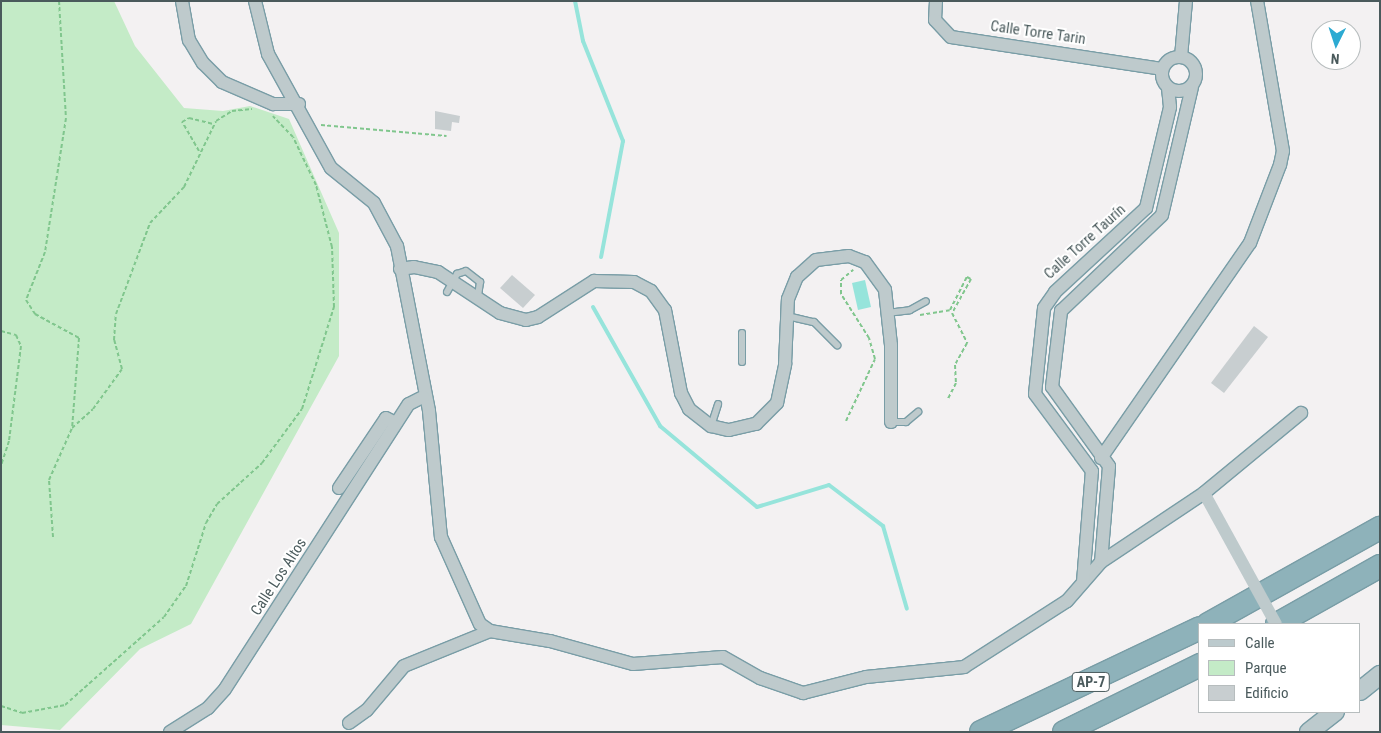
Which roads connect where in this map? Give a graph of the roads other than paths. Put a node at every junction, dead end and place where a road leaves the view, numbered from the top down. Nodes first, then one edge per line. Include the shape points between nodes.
1 (182, 1) edge
2 (255, 1) edge
3 (936, 1) edge
4 (1186, 1) edge
5 (1257, 1) edge
6 (1181, 57) junction
7 (1162, 69) junction
8 (1192, 87) junction
9 (1168, 88) junction
10 (299, 104) junction
11 (400, 269) junction
12 (453, 280) junction
13 (447, 292) dead end
14 (926, 301) dead end
15 (887, 313) junction
16 (786, 315) junction
17 (742, 333) dead end
18 (837, 345) dead end
19 (742, 362) dead end
20 (423, 397) junction
21 (718, 404) dead end
22 (918, 412) dead end
23 (1301, 413) dead end
24 (891, 422) joint
25 (396, 423) junction
26 (711, 426) junction
27 (1106, 456) junction
28 (1090, 464) junction
29 (339, 488) dead end
30 (1204, 493) junction
31 (1380, 528) edge
32 (1101, 562) junction
33 (1380, 566) edge
34 (1083, 582) junction
35 (1210, 623) edge
36 (1275, 623) edge
37 (1278, 623) edge
38 (1198, 629) edge
39 (490, 631) junction
40 (1198, 667) edge
41 (1380, 675) edge
42 (1361, 690) edge
43 (1329, 714) edge
44 (349, 723) dead end
45 (170, 732) edge
46 (981, 732) edge
47 (1064, 732) edge
48 (1309, 732) edge

1 - 10 street via 189,40 203,64 222,82 273,104
2 - 10 street via 268,54
3 - 7 street, Calle Torre Tarin via 935,20 951,37
4 - 6 street
5 - 27 street via 1283,151 1280,165 1250,243
6 - 7 street via 1170,60
6 - 8 street via 1196,71
7 - 9 street
8 - 9 street via 1184,91
8 - 27 street via 1162,215 1062,311 1052,387
9 - 28 street, Calle Torre Taurín via 1170,106 1146,208 1054,292 1044,308 1035,394
10 - 11 street via 306,125 330,168 374,203 397,246
11 - 12 street via 414,267
11 - 20 street
12 - 13 lane
12 - 26 street via 500,313 526,320 538,317 594,281 621,279 651,291 665,310 673,332 684,401
14 - 15 lane via 910,310
15 - 16 street via 885,290 865,262 832,255 816,260 797,277
15 - 24 street
16 - 18 lane via 814,322
16 - 26 street via 781,390 770,413 747,427
17 - 19 lane
20 - 25 street, Calle Los Altos via 408,404
20 - 39 street via 429,411 441,537 480,624
21 - 26 lane
22 - 24 lane via 906,422
23 - 30 street
25 - 29 street via 386,418
25 - 45 street, Calle Los Altos via 225,689 208,708
27 - 28 street
27 - 32 street via 1109,466
28 - 34 street
30 - 32 street
30 - 36 street, bridge
31 - 35 highway
32 - 34 street
33 - 37 highway
34 - 39 street via 1067,601 964,666 866,677 813,693 760,678 724,656 633,664 550,640
38 - 46 highway, AP-7
39 - 44 street via 404,666 368,710
40 - 47 highway, AP-7
41 - 42 street
43 - 48 street

